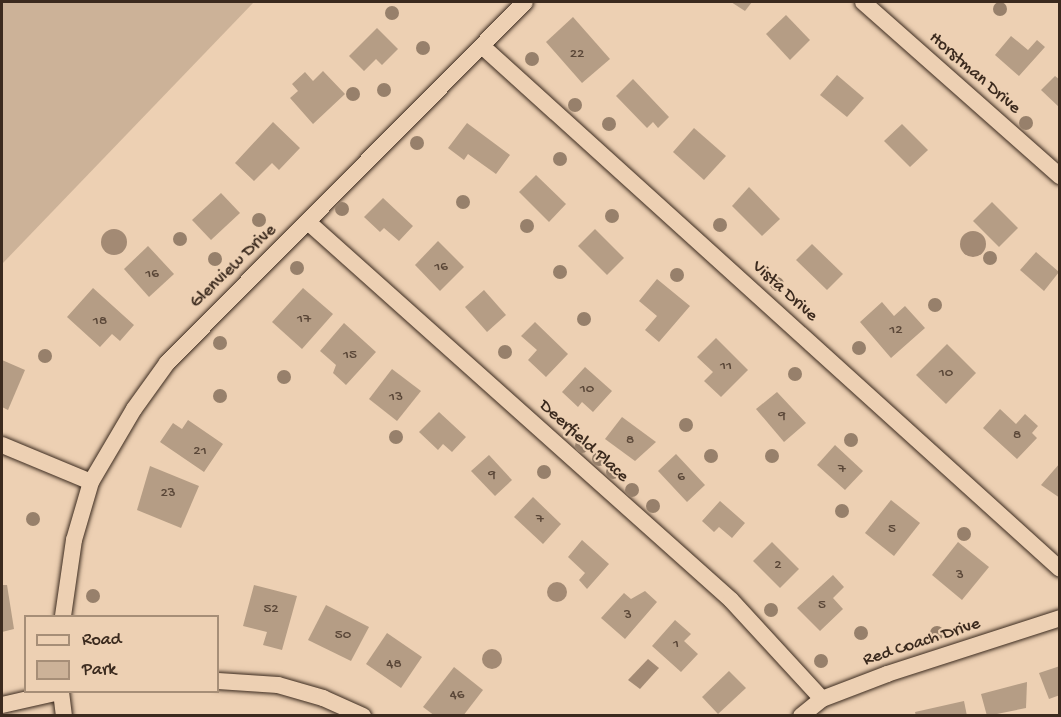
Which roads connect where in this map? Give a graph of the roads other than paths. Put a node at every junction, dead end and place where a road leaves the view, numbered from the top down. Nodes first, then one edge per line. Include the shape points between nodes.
1 (525, 2) edge
2 (863, 2) edge
3 (482, 46) junction
4 (1059, 176) edge
5 (308, 222) junction
6 (2, 445) edge
7 (92, 483) junction
8 (1059, 569) edge
9 (63, 615) edge
10 (1059, 618) edge
11 (219, 681) edge
12 (56, 693) edge
13 (60, 693) edge
14 (822, 699) junction
15 (2, 705) edge
16 (64, 716) edge
17 (363, 716) edge
18 (801, 716) edge

1 - 3 street, Glenview Drive
2 - 4 street, Horstman Drive
3 - 5 street, Glenview Drive
3 - 8 street, Vista Drive
5 - 7 street, Glenview Drive via 167,363 134,409
5 - 14 street, Deerfield Place via 731,600
6 - 7 street
7 - 9 street, Glenview Drive via 74,540
10 - 14 street, Red Coach Drive
11 - 17 street via 278,685 323,698
12 - 15 street
13 - 16 street
14 - 18 street, Red Coach Drive

